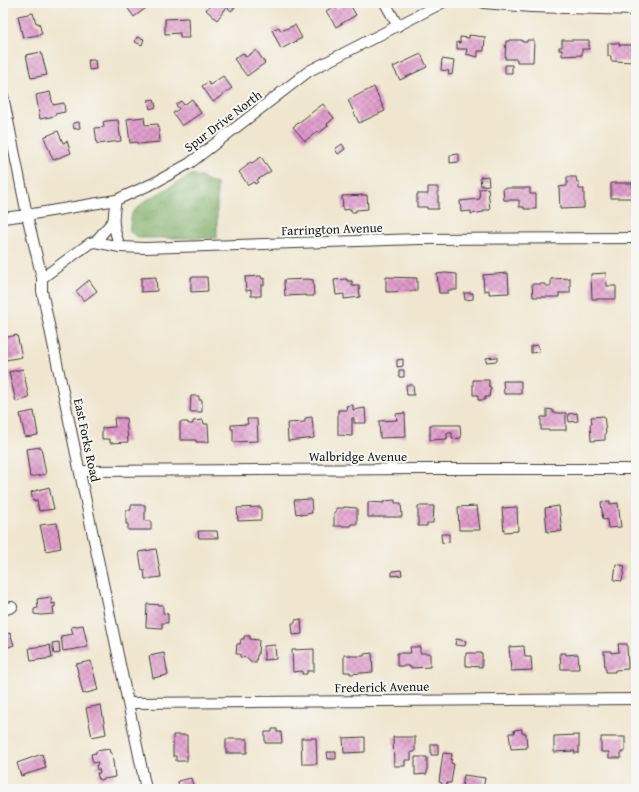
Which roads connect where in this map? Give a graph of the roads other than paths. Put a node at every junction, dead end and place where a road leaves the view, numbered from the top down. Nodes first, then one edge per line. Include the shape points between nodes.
1 (386, 3) edge
2 (442, 3) edge
3 (484, 3) edge
4 (636, 10) edge
5 (398, 26) junction
6 (3, 96) edge
7 (116, 200) junction
8 (27, 215) junction
9 (3, 218) edge
10 (113, 221) junction
11 (636, 238) edge
12 (95, 242) junction
13 (120, 247) junction
14 (42, 278) junction
15 (636, 469) edge
16 (81, 471) junction
17 (636, 699) edge
18 (128, 703) junction
19 (146, 789) edge

1 - 5 street
2 - 5 street, Spur Drive North
3 - 4 street
5 - 7 street, Spur Drive North via 309,71 190,163
6 - 8 street, East Forks Road
7 - 8 street, Spur Drive North
7 - 10 street
8 - 9 street, Spur Drive North
8 - 14 street, East Forks Road
10 - 12 street
10 - 13 street
11 - 13 street, Farrington Avenue via 419,239
12 - 13 street, Farrington Avenue
12 - 14 street via 86,245
14 - 16 street, East Forks Road via 42,290
15 - 16 street, Walbridge Avenue
16 - 18 street, East Forks Road
17 - 18 street, Frederick Avenue
18 - 19 street, East Forks Road

